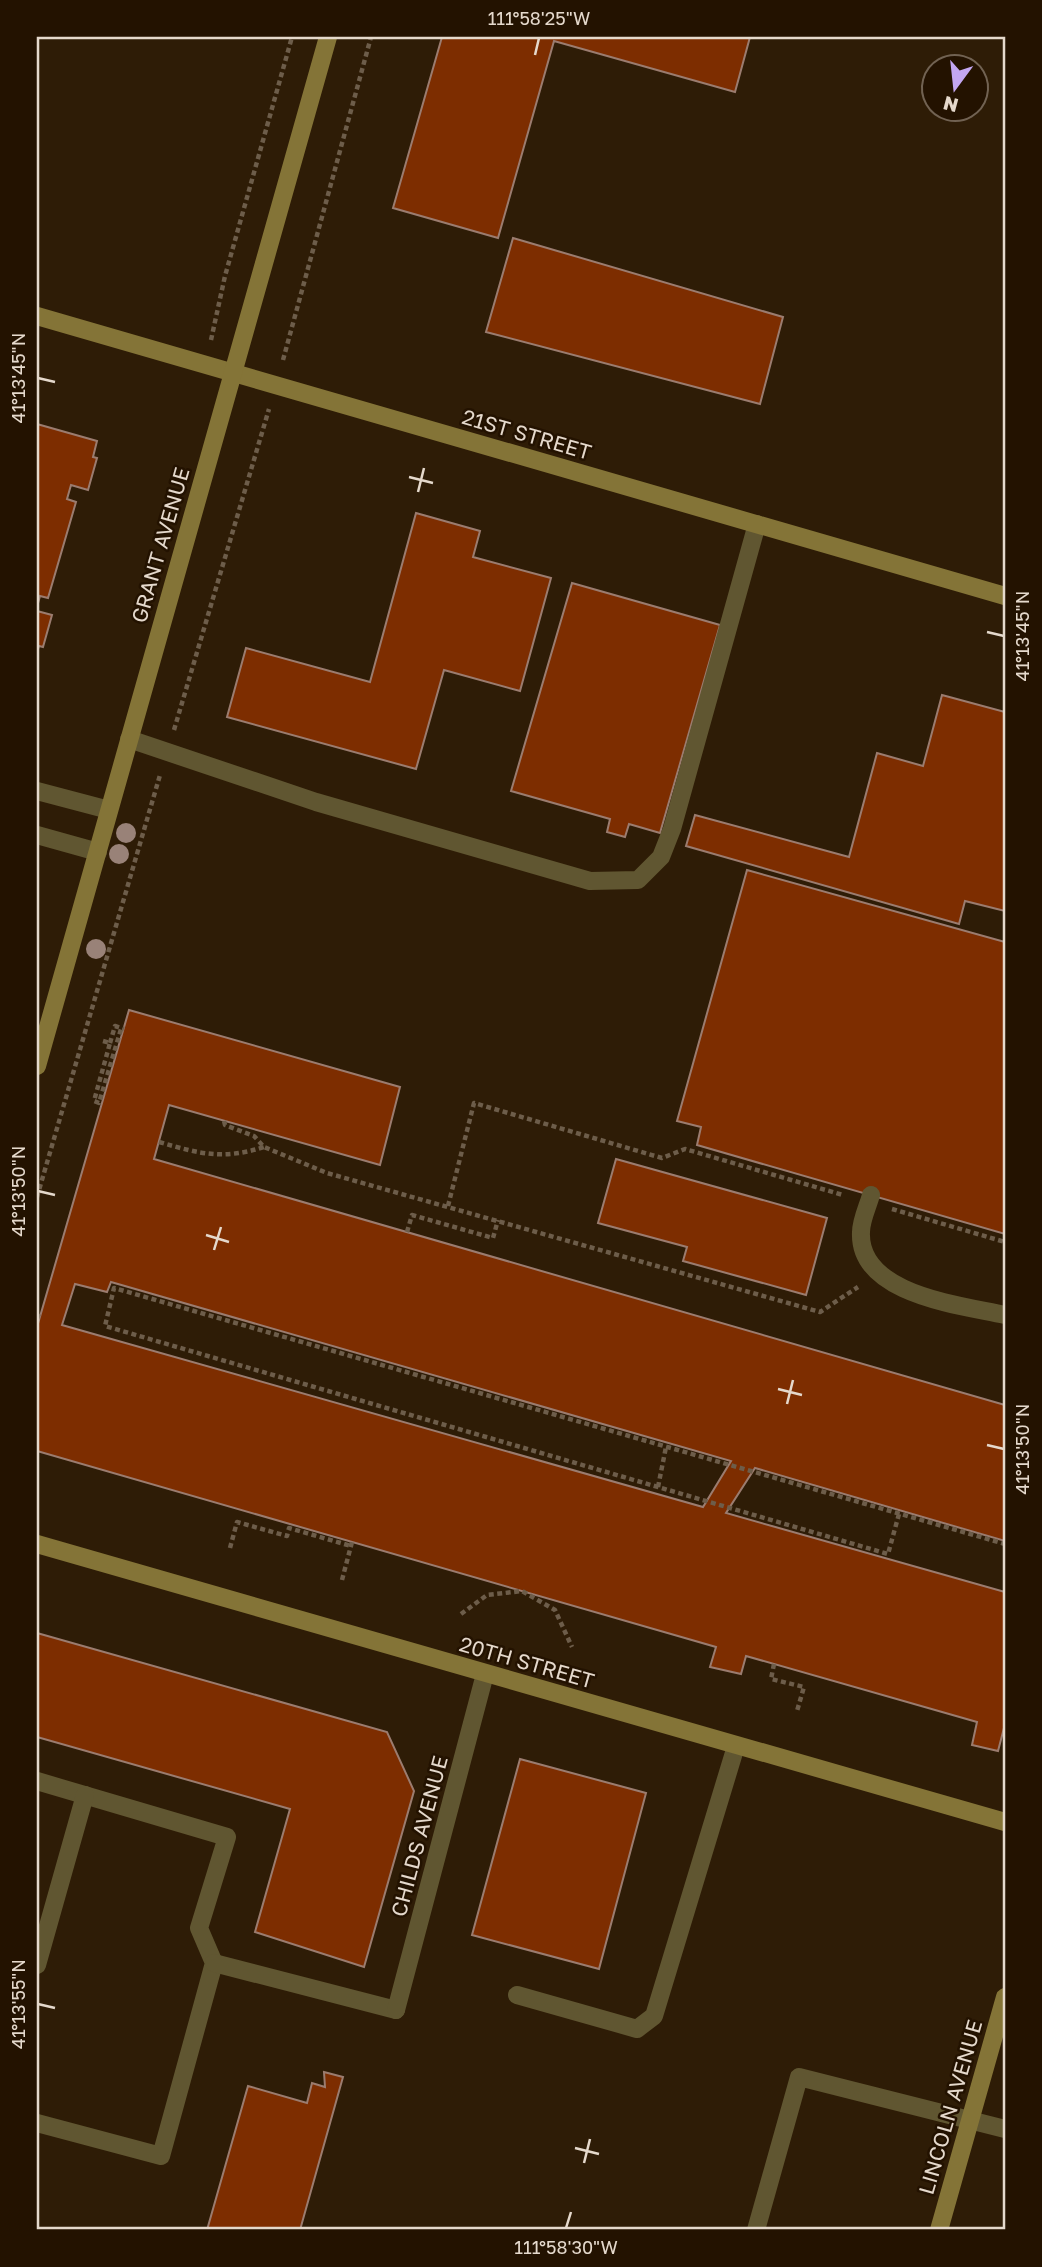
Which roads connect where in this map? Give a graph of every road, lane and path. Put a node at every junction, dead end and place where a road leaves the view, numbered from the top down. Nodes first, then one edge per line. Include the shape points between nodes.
1 (328, 37) edge
2 (371, 37) edge
3 (37, 316) edge
4 (233, 373) junction
5 (275, 386) junction
6 (757, 524) junction
7 (1005, 596) edge
8 (129, 739) junction
9 (167, 751) junction
10 (37, 791) edge
11 (109, 810) junction
12 (37, 835) edge
13 (97, 852) junction
14 (103, 1041) dead end
15 (110, 1043) junction
16 (37, 1066) edge
17 (224, 1121) dead end
18 (159, 1142) dead end
19 (264, 1147) junction
20 (37, 1197) edge
21 (870, 1199) junction
22 (448, 1206) junction
23 (498, 1220) junction
24 (407, 1232) dead end
25 (1005, 1242) edge
26 (880, 1273) junction
27 (1005, 1315) edge
28 (666, 1447) junction
29 (657, 1487) junction
30 (899, 1514) junction
31 (37, 1544) edge
32 (1005, 1544) edge
33 (230, 1548) dead end
34 (342, 1580) dead end
35 (461, 1614) dead end
36 (572, 1647) dead end
37 (774, 1664) dead end
38 (485, 1674) junction
39 (797, 1712) dead end
40 (736, 1746) junction
41 (37, 1781) edge
42 (85, 1795) junction
43 (1005, 1822) edge
44 (214, 1963) junction
45 (37, 1965) edge
46 (517, 1995) dead end
47 (1005, 1997) edge
48 (971, 2120) junction
49 (37, 2123) edge
50 (1005, 2129) edge
51 (756, 2230) edge
52 (939, 2230) edge

1 - 4 main road, GRANT AVENUE
2 - 5 path
3 - 4 main road, 21ST STREET
4 - 5 main road, 21ST STREET
4 - 8 main road, GRANT AVENUE
5 - 6 main road, 21ST STREET
5 - 9 path
6 - 7 main road, 21ST STREET
6 - 9 street via 672,829 660,857 638,880 590,881 316,802
8 - 9 street
8 - 11 main road, GRANT AVENUE
9 - 20 path
10 - 11 street
11 - 13 main road, GRANT AVENUE
12 - 13 street
13 - 16 main road, GRANT AVENUE
14 - 15 path
15 - 15 path via 94,1101 99,1103 123,1029 115,1026
17 - 19 path via 254,1136
18 - 19 path via 234,1157
19 - 22 path via 327,1173
21 - 22 path via 685,1149 662,1158 474,1103
21 - 25 path
21 - 26 street via 861,1232 865,1257
22 - 23 path
23 - 24 path via 493,1238 412,1215
23 - 26 path via 820,1312
26 - 27 street via 890,1284 930,1298
28 - 29 path
28 - 29 path via 114,1288 105,1326
28 - 30 path
29 - 30 path via 888,1554
30 - 32 path
31 - 38 main road, 20TH STREET
33 - 34 path via 237,1522 287,1536 289,1528 352,1544
35 - 36 path via 487,1595 522,1591 555,1610
37 - 39 path via 771,1679 804,1687
38 - 40 main road, 20TH STREET
38 - 44 street, CHILDS AVENUE via 396,2010
40 - 43 main road, 20TH STREET
40 - 46 street via 654,2016 637,2029
41 - 42 street
42 - 44 street via 227,1838 200,1928
42 - 45 street
44 - 49 street via 161,2156
47 - 48 main road, LINCOLN AVENUE
48 - 50 street
48 - 51 street via 799,2077
48 - 52 main road, LINCOLN AVENUE

